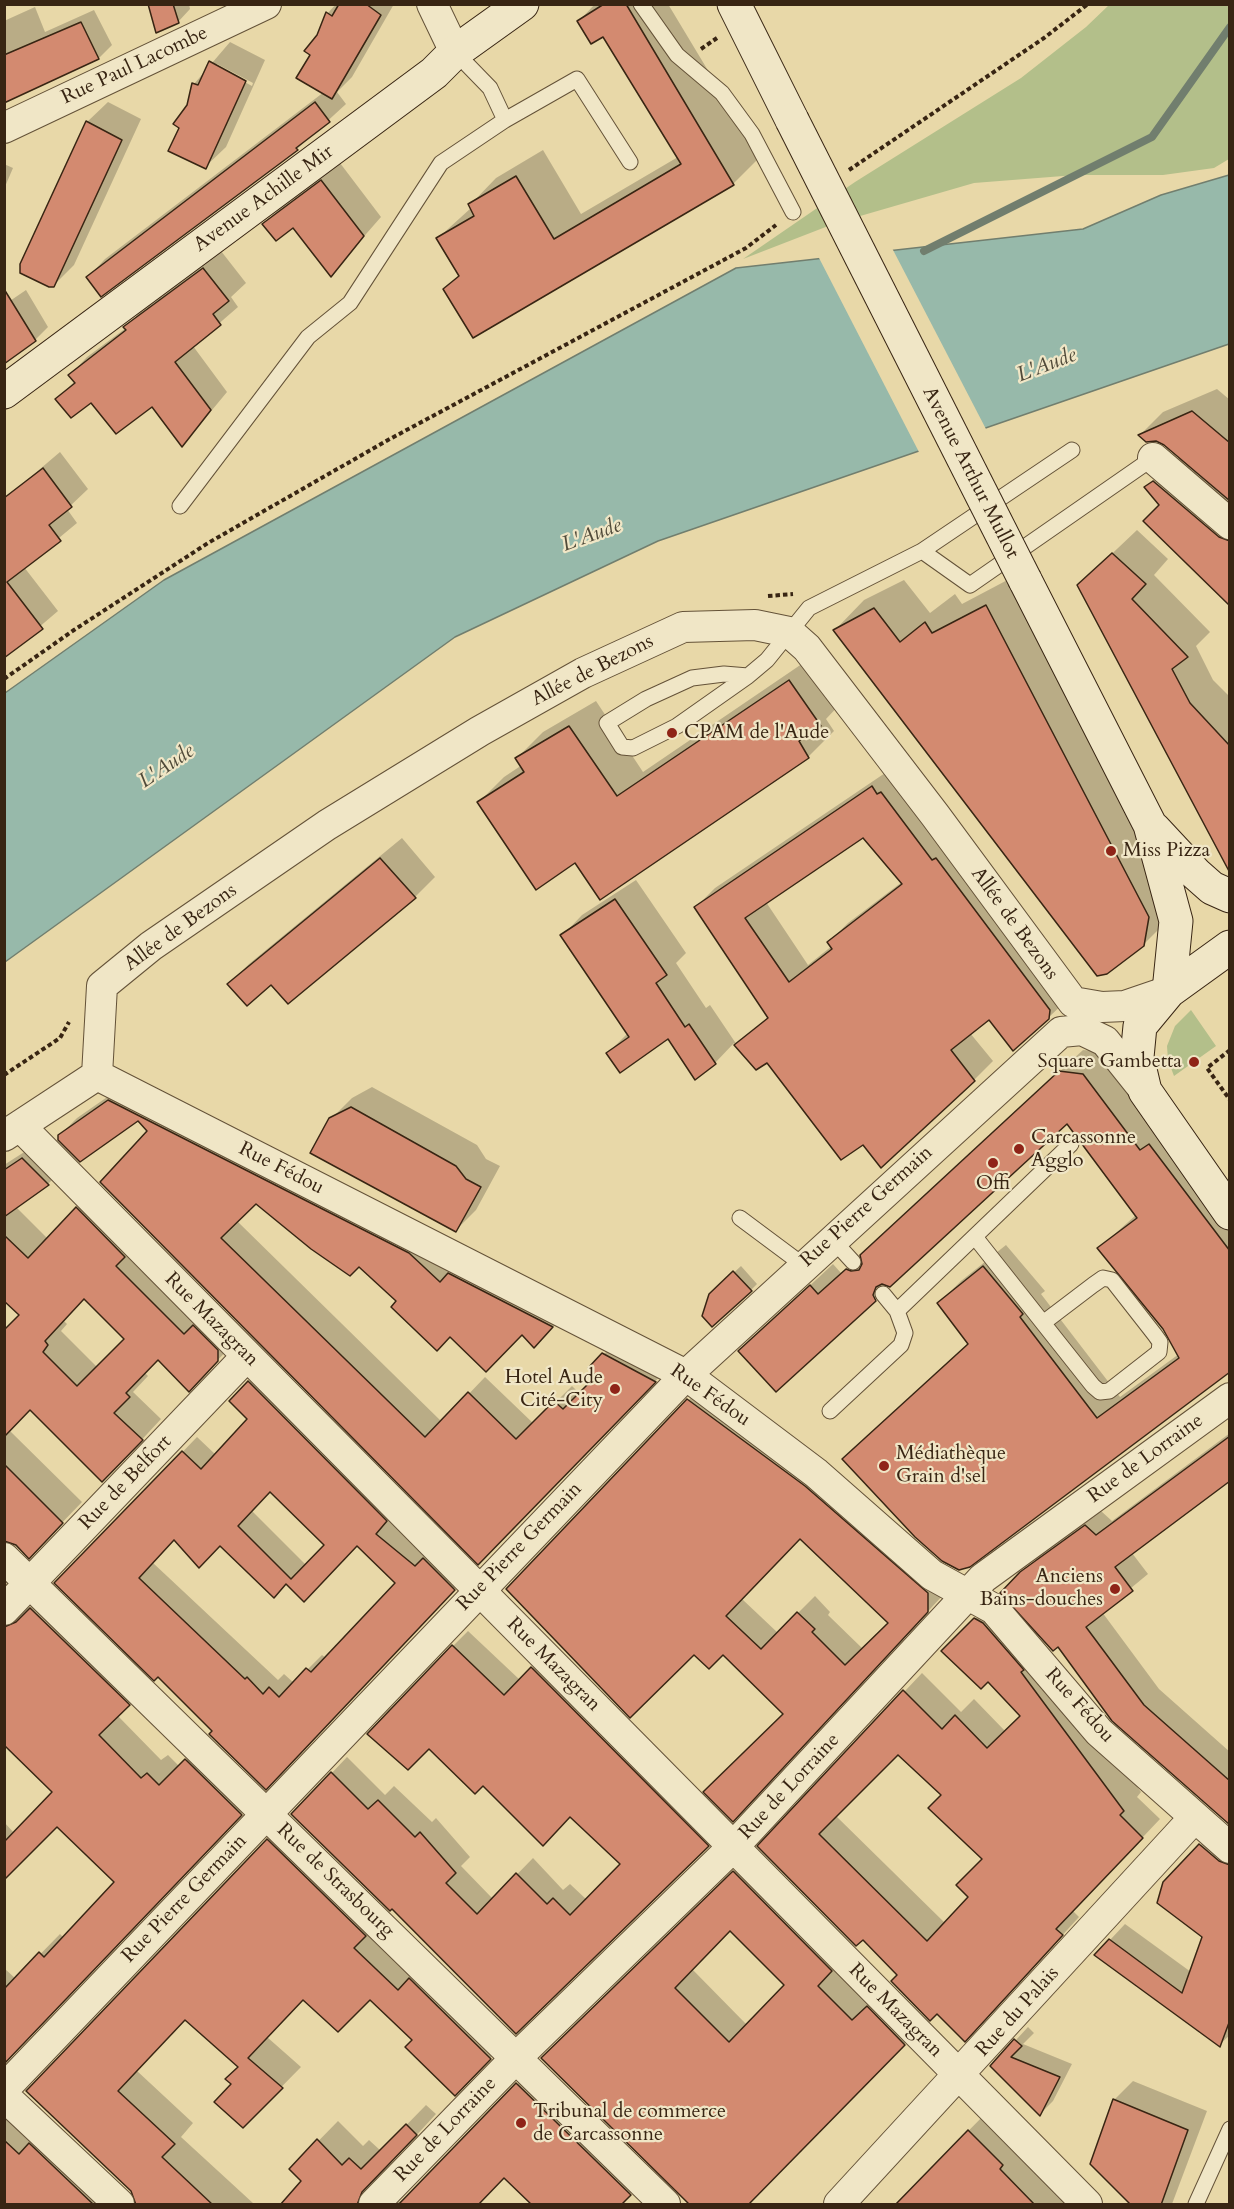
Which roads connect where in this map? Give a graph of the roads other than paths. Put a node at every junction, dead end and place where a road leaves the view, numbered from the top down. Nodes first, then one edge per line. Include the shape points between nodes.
1 (266, 4) edge
2 (432, 4) edge
3 (522, 4) edge
4 (641, 4) edge
5 (734, 4) edge
6 (748, 20) edge
7 (455, 52) junction
8 (505, 120) junction
9 (4, 128) edge
10 (630, 162) dead end
11 (793, 212) road end
12 (4, 392) edge
13 (1072, 450) dead end
14 (1153, 458) joint
15 (180, 506) dead end
16 (1230, 524) edge
17 (922, 551) junction
18 (789, 632) junction
19 (748, 676) junction
20 (1150, 825) junction
21 (1230, 896) edge
22 (1230, 947) edge
23 (1169, 991) junction
24 (1073, 1002) junction
25 (1061, 1032) junction
26 (97, 1075) junction
27 (1145, 1091) junction
28 (12, 1131) edge
29 (1071, 1144) dead end
30 (1230, 1213) edge
31 (740, 1218) dead end
32 (975, 1237) junction
33 (832, 1239) junction
34 (853, 1262) dead end
35 (803, 1265) junction
36 (883, 1294) dead end
37 (897, 1311) junction
38 (1043, 1323) junction
39 (247, 1356) junction
40 (686, 1375) junction
41 (1230, 1398) edge
42 (831, 1411) dead end
43 (4, 1557) edge
44 (30, 1583) junction
45 (478, 1589) junction
46 (970, 1595) junction
47 (4, 1610) edge
48 (266, 1814) junction
49 (1196, 1817) junction
50 (733, 1847) junction
51 (1230, 1848) edge
52 (516, 2058) junction
53 (960, 2076) junction
54 (4, 2089) edge
55 (4, 2096) edge
56 (1230, 2129) edge
57 (119, 2205) edge
58 (374, 2205) edge
59 (665, 2205) edge
60 (839, 2205) edge
61 (1087, 2205) edge
62 (1196, 2205) edge

1 - 9 street, Rue Paul Lacombe
2 - 7 street
3 - 7 main road, Avenue Achille Mir
4 - 11 lane via 677,55 722,93 752,134
5 - 6 main road, Avenue Arthur Mullot
6 - 20 main road, Avenue Arthur Mullot, bridge via 792,120
7 - 8 lane via 490,88
7 - 12 main road, Avenue Achille Mir via 434,74
8 - 10 lane via 577,79
8 - 15 lane via 441,164 350,303 308,337
13 - 17 lane
14 - 16 street
14 - 17 lane via 970,585
17 - 18 lane via 809,608
18 - 19 lane
18 - 24 street, Allée de Bezons via 807,648 935,814
18 - 26 street, Allée de Bezons via 755,625 683,627 583,672 336,819 151,946 102,986
19 - 19 lane via 692,678 607,723 622,747 633,748 677,726
20 - 21 main road, Avenue Arthur Mullot via 1195,873 1212,888
20 - 23 main road, Avenue Arthur Mullot via 1176,921
22 - 23 main road
23 - 24 street via 1125,1006
23 - 27 main road via 1140,1026 1137,1057
24 - 25 street, Rue Pierre Germain
25 - 27 street via 1082,1030 1105,1041
25 - 33 street, Rue Pierre Germain
26 - 28 street
26 - 40 street, Rue Fédou
27 - 30 main road
28 - 39 street, Rue Mazagran
29 - 32 lane
31 - 35 lane
32 - 37 lane
32 - 38 lane
33 - 34 lane
33 - 35 street, Rue Pierre Germain
35 - 40 street, Rue Pierre Germain
36 - 37 lane
37 - 42 lane via 905,1333 901,1345
38 - 38 lane via 1100,1392 1109,1391 1159,1352 1160,1342 1112,1280 1103,1278
39 - 44 street, Rue de Belfort
39 - 45 street, Rue Mazagran
40 - 45 street, Rue Pierre Germain
40 - 46 street, Rue Fédou via 816,1473 932,1575
41 - 46 street, Rue de Lorraine via 983,1578
43 - 44 street, Rue de Strasbourg
44 - 47 street, Rue de Belfort
44 - 48 street, Rue de Strasbourg
45 - 48 street, Rue Pierre Germain
45 - 50 street, Rue Mazagran
46 - 49 street, Rue Fédou via 994,1609 1099,1732
46 - 50 street, Rue de Lorraine
48 - 52 street, Rue de Strasbourg
48 - 54 street, Rue Pierre Germain
49 - 51 street, Rue Fédou
49 - 53 street, Rue du Palais
50 - 52 street, Rue de Lorraine
50 - 53 street, Rue Mazagran
52 - 58 street, Rue de Lorraine
52 - 59 street, Rue de Strasbourg
53 - 60 street, Rue du Palais
53 - 61 street, Rue Mazagran
55 - 57 street
56 - 62 lane

